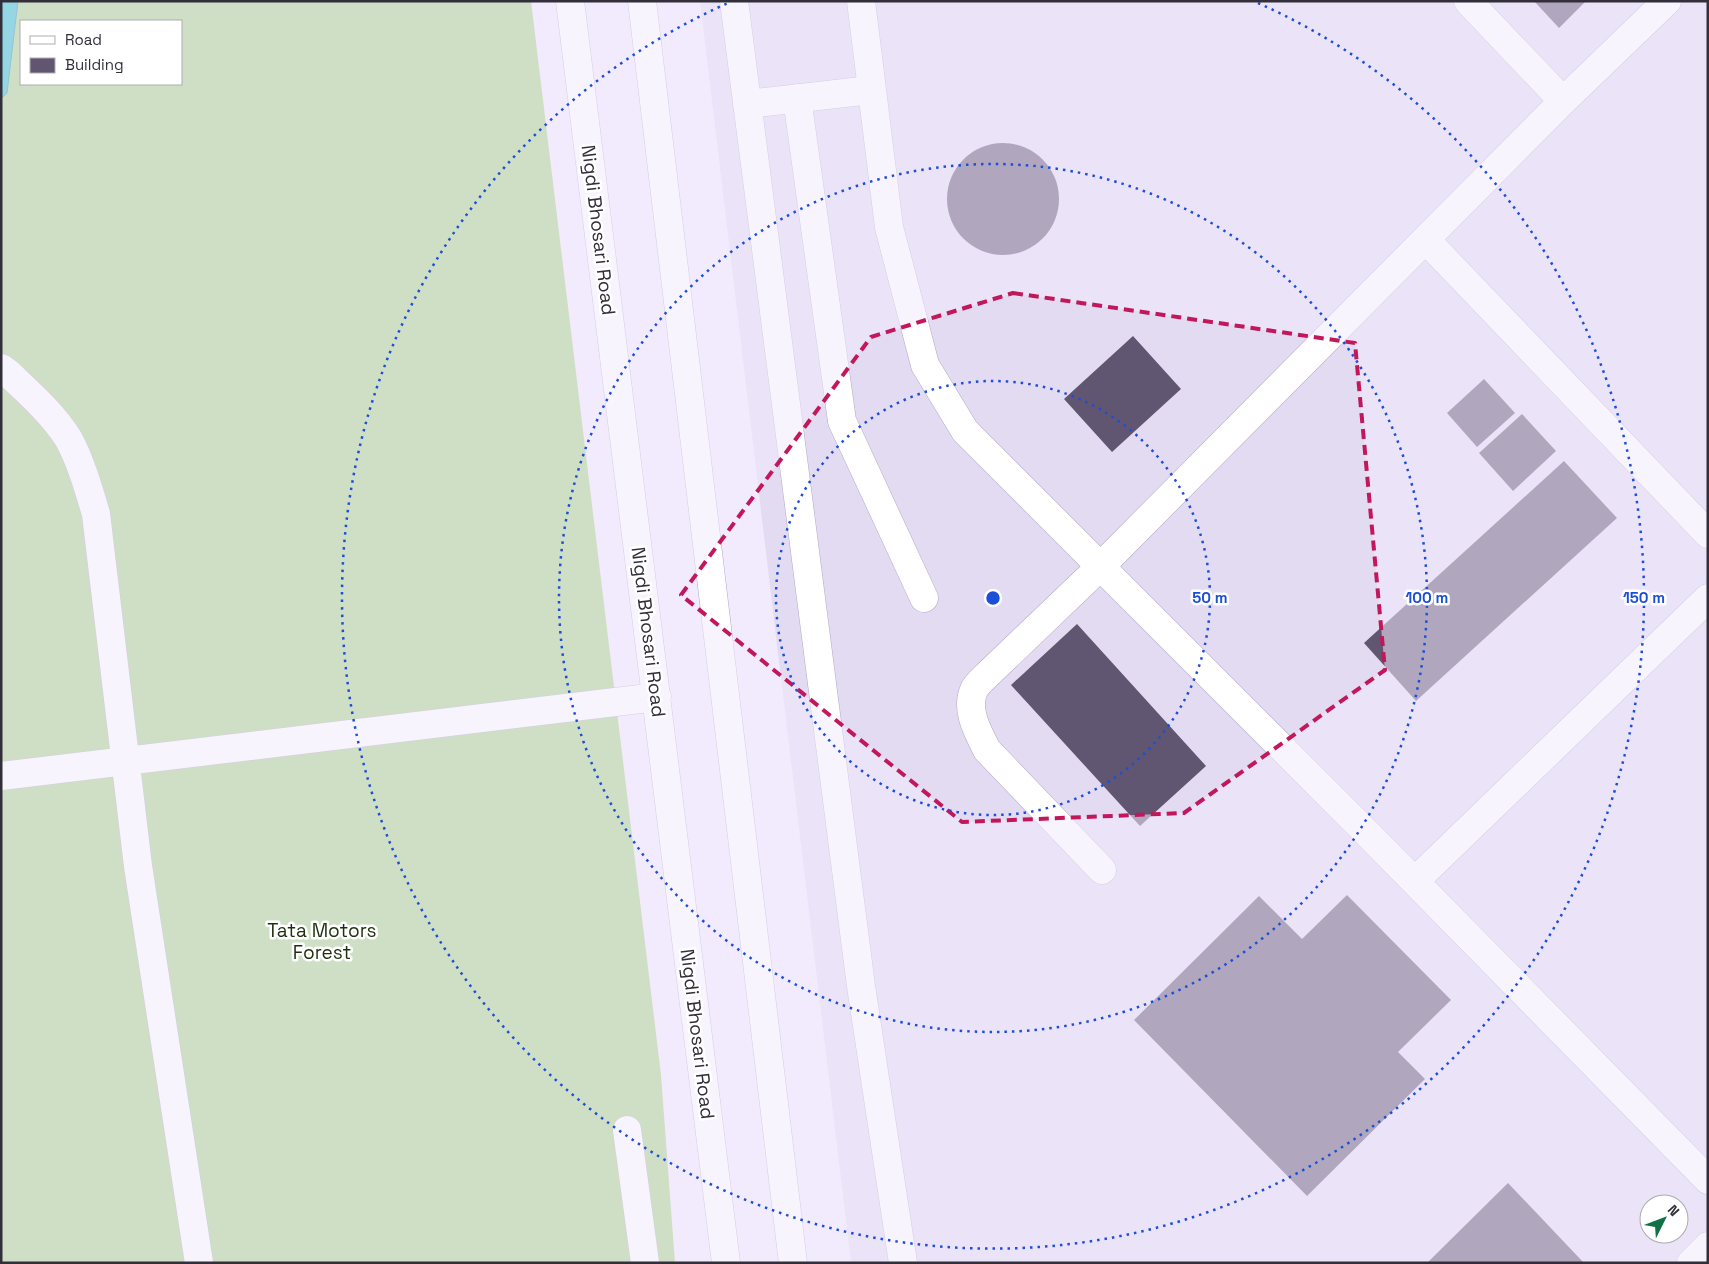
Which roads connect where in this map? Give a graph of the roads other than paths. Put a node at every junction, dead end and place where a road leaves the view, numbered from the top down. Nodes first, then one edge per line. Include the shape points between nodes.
1 (570, 1) edge
2 (642, 1) edge
3 (734, 1) edge
4 (861, 1) edge
5 (1468, 1) edge
6 (1667, 1) edge
7 (871, 90) junction
8 (797, 98) junction
9 (1563, 101) junction
10 (747, 104) junction
11 (1426, 240) junction
12 (1, 368) edge
13 (1708, 534) edge
14 (1101, 566) junction
15 (924, 598) dead end
16 (1708, 598) edge
17 (657, 697) junction
18 (126, 760) junction
19 (1, 776) edge
20 (1102, 870) dead end
21 (1415, 881) junction
22 (626, 1130) dead end
23 (1708, 1180) edge
24 (1708, 1246) edge
25 (199, 1263) edge
26 (645, 1263) edge
27 (726, 1263) edge
28 (793, 1263) edge
29 (903, 1263) edge
30 (1691, 1263) edge

1 - 17 main road, Nigdi Bhosari Road
2 - 28 main road
3 - 10 main road
4 - 7 main road
5 - 9 main road
6 - 9 main road
7 - 8 main road
7 - 14 main road via 888,227 925,366 965,431
8 - 10 main road
8 - 15 main road via 842,422
9 - 11 main road
10 - 29 main road via 861,986
11 - 13 main road
11 - 14 main road
12 - 18 main road via 47,410 68,439 86,482 96,514
14 - 20 main road via 974,689 971,711 987,750
14 - 21 main road
16 - 21 main road
17 - 18 main road
17 - 27 main road, Nigdi Bhosari Road
18 - 19 main road
18 - 25 main road via 138,866
21 - 23 main road
22 - 26 main road
24 - 30 main road

